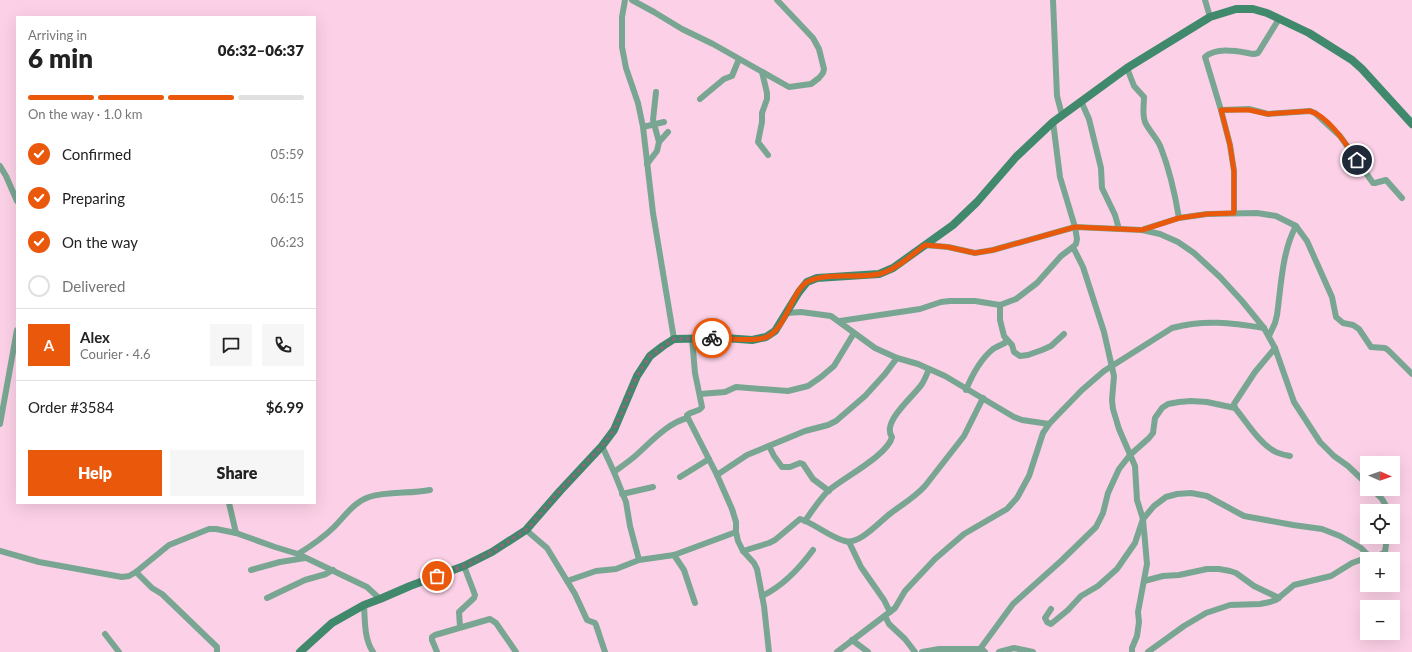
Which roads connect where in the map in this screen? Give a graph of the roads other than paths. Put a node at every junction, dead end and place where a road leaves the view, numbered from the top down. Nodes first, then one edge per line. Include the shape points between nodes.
1 (625, 0) edge
2 (632, 0) edge
3 (777, 0) edge
4 (1053, 0) edge
5 (1205, 0) edge
6 (1210, 17) junction
7 (1279, 20) junction
8 (739, 59) junction
9 (1126, 68) junction
10 (762, 72) junction
11 (656, 92) dead end
12 (700, 99) dead end
13 (1081, 101) junction
14 (1221, 110) junction
15 (1062, 115) junction
16 (664, 122) dead end
17 (1053, 122) junction
18 (654, 124) junction
19 (1412, 124) edge
20 (643, 127) junction
21 (668, 132) dead end
22 (660, 142) junction
23 (768, 155) dead end
24 (647, 164) junction
25 (0, 166) edge
26 (6, 176) junction
27 (0, 181) edge
28 (16, 198) edge
29 (1402, 198) dead end
30 (1234, 213) junction
31 (1179, 218) junction
32 (1296, 226) junction
33 (1075, 227) junction
34 (1119, 229) junction
35 (1142, 230) junction
36 (925, 245) junction
37 (1073, 246) junction
38 (1000, 305) junction
39 (787, 313) junction
40 (840, 322) junction
41 (1264, 328) junction
42 (854, 333) junction
43 (1064, 334) dead end
44 (16, 336) edge
45 (1269, 336) junction
46 (692, 338) junction
47 (674, 339) junction
48 (1006, 340) junction
49 (1275, 348) junction
50 (897, 358) junction
51 (1112, 367) junction
52 (929, 369) junction
53 (1412, 374) edge
54 (966, 390) junction
55 (700, 394) junction
56 (983, 398) junction
57 (1235, 408) junction
58 (688, 418) junction
59 (0, 424) edge
60 (1048, 424) junction
61 (602, 446) junction
62 (769, 446) junction
63 (1130, 455) junction
64 (1290, 456) dead end
65 (709, 459) junction
66 (614, 472) junction
67 (717, 475) junction
68 (680, 477) dead end
69 (1360, 477) edge
70 (653, 487) dead end
71 (430, 490) dead end
72 (829, 491) junction
73 (622, 494) junction
74 (229, 504) edge
75 (1144, 519) junction
76 (805, 521) junction
77 (526, 530) junction
78 (736, 532) junction
79 (236, 533) junction
80 (849, 542) junction
81 (813, 550) dead end
82 (0, 551) edge
83 (743, 551) junction
84 (1365, 552) edge
85 (298, 554) junction
86 (674, 555) junction
87 (305, 558) junction
88 (638, 560) junction
89 (1360, 560) edge
90 (464, 566) junction
91 (251, 570) dead end
92 (333, 570) junction
93 (136, 572) junction
94 (567, 581) junction
95 (1144, 581) junction
96 (762, 596) junction
97 (267, 598) dead end
98 (1279, 598) junction
99 (380, 599) junction
100 (695, 603) dead end
101 (364, 605) junction
102 (1051, 609) dead end
103 (890, 612) junction
104 (885, 616) junction
105 (460, 628) junction
106 (105, 634) dead end
107 (852, 640) junction
108 (983, 650) edge
109 (119, 652) edge
110 (217, 652) edge
111 (300, 652) edge
112 (373, 652) edge
113 (437, 652) edge
114 (516, 652) edge
115 (605, 652) edge
116 (769, 652) edge
117 (837, 652) edge
118 (868, 652) edge
119 (915, 652) edge
120 (922, 652) edge
121 (998, 652) edge
122 (1033, 652) edge
123 (1132, 652) edge
124 (1148, 652) edge

1 - 20 street via 622,47
2 - 8 street via 682,30
3 - 10 street via 820,49 823,74 811,84 789,87
4 - 15 street via 1057,96
5 - 6 street
6 - 7 main road via 1236,9 1247,9 1267,13
6 - 9 main road
7 - 14 street via 1258,53 1229,50 1205,57
7 - 19 main road via 1309,33 1352,60 1374,80
8 - 10 street
8 - 12 street via 732,76 724,79
9 - 13 main road
9 - 31 street via 1134,86 1144,97 1146,123 1168,166
10 - 23 street via 767,99 762,113 758,142
11 - 18 street
13 - 15 main road
13 - 34 street via 1089,119 1101,168 1102,188
14 - 29 street via 1249,110 1268,114 1315,112 1340,136 1373,183 1386,180
14 - 30 street via 1234,171
15 - 17 main road
16 - 18 street
17 - 33 street via 1060,177
17 - 36 main road via 1016,157 977,202
18 - 20 street
18 - 22 street
20 - 24 street
21 - 22 street
22 - 24 street
24 - 47 street
25 - 26 street
26 - 27 street
26 - 28 street
30 - 31 street
30 - 32 street via 1276,216
31 - 35 street
32 - 45 street via 1288,247 1277,315
32 - 53 street via 1307,240 1323,275 1336,317 1354,325 1371,347 1388,350
33 - 34 street
33 - 36 street via 975,253
33 - 37 street via 1077,239
34 - 35 street
35 - 41 street via 1178,242 1194,254 1220,277
36 - 39 main road via 894,268 879,274 817,278 807,282
37 - 38 street via 1025,293
37 - 51 street via 1094,298
38 - 40 street via 950,301 920,310
38 - 48 street via 1000,320
39 - 40 street via 831,316
39 - 46 main road via 775,331 766,337 752,340
40 - 42 street
41 - 45 street
41 - 51 street via 1209,322 1184,324 1172,328
42 - 50 street via 875,348
42 - 55 street via 834,366 808,386 788,391 736,387 725,392
43 - 48 street via 1051,346 1020,356
44 - 59 street
45 - 49 street
46 - 47 main road
46 - 55 street
47 - 61 main road via 650,356 637,376 614,430
48 - 54 street via 989,352
49 - 57 street via 1236,400
49 - 69 street via 1294,402 1320,442
50 - 52 street
50 - 62 street via 865,396 836,420
51 - 60 street via 1082,390
51 - 63 street via 1113,409
52 - 54 street
52 - 72 street via 922,384 890,425 892,437 889,443 874,458
54 - 56 street
55 - 58 street via 702,407 689,413
56 - 60 street via 1014,417
56 - 80 street via 964,436 919,493 866,534
57 - 63 street via 1191,401 1168,404 1158,412 1153,433
57 - 64 street via 1268,446 1275,452
58 - 65 street
58 - 66 street via 660,434
60 - 103 street via 1029,476 1007,509 964,534 934,559
61 - 66 street
61 - 77 main road
62 - 67 street via 747,455
62 - 72 street via 782,467 803,464 812,479
63 - 75 street via 1135,466 1137,500
63 - 108 street via 1119,469 1096,527 1013,604
65 - 67 street
65 - 68 street
66 - 73 street
67 - 78 street via 736,522
70 - 73 street
71 - 85 street via 385,494 364,499 315,544
72 - 76 street
73 - 88 street via 626,502
74 - 79 street
75 - 84 street via 1154,506 1166,497 1184,493 1200,494 1223,503 1244,516 1322,529 1340,536
75 - 95 street via 1147,564
75 - 102 street via 1135,543 1098,586 1081,596 1051,624 1045,618
76 - 80 street
76 - 83 street via 798,520 769,543
77 - 90 main road
77 - 94 street via 547,548
78 - 83 street
78 - 86 street
79 - 85 street
79 - 93 street via 209,529 201,532 169,545
80 - 103 street via 861,567
81 - 96 street via 788,578
82 - 93 street via 47,564 122,577
83 - 96 street via 757,569
85 - 87 street
86 - 88 street
86 - 100 street via 684,570
87 - 91 street
87 - 92 street
88 - 94 street via 616,569 596,571
89 - 98 street via 1331,576 1294,585
90 - 99 main road
90 - 105 street via 475,597 460,610
92 - 97 street
92 - 99 street via 367,587
93 - 110 street via 194,624 217,647
94 - 115 street via 587,620 595,623
95 - 98 street via 1219,569 1236,573 1254,586
95 - 123 street via 1138,612 1137,636
96 - 116 street
98 - 124 street via 1260,604 1230,605 1206,613
99 - 101 main road
101 - 111 main road via 332,623
101 - 112 street via 366,629
103 - 104 street
104 - 107 street
104 - 119 street via 889,624
105 - 113 street via 432,637
105 - 114 street via 493,620
106 - 109 street
107 - 117 street
107 - 118 street
108 - 120 street via 939,649
121 - 122 street via 1014,648

